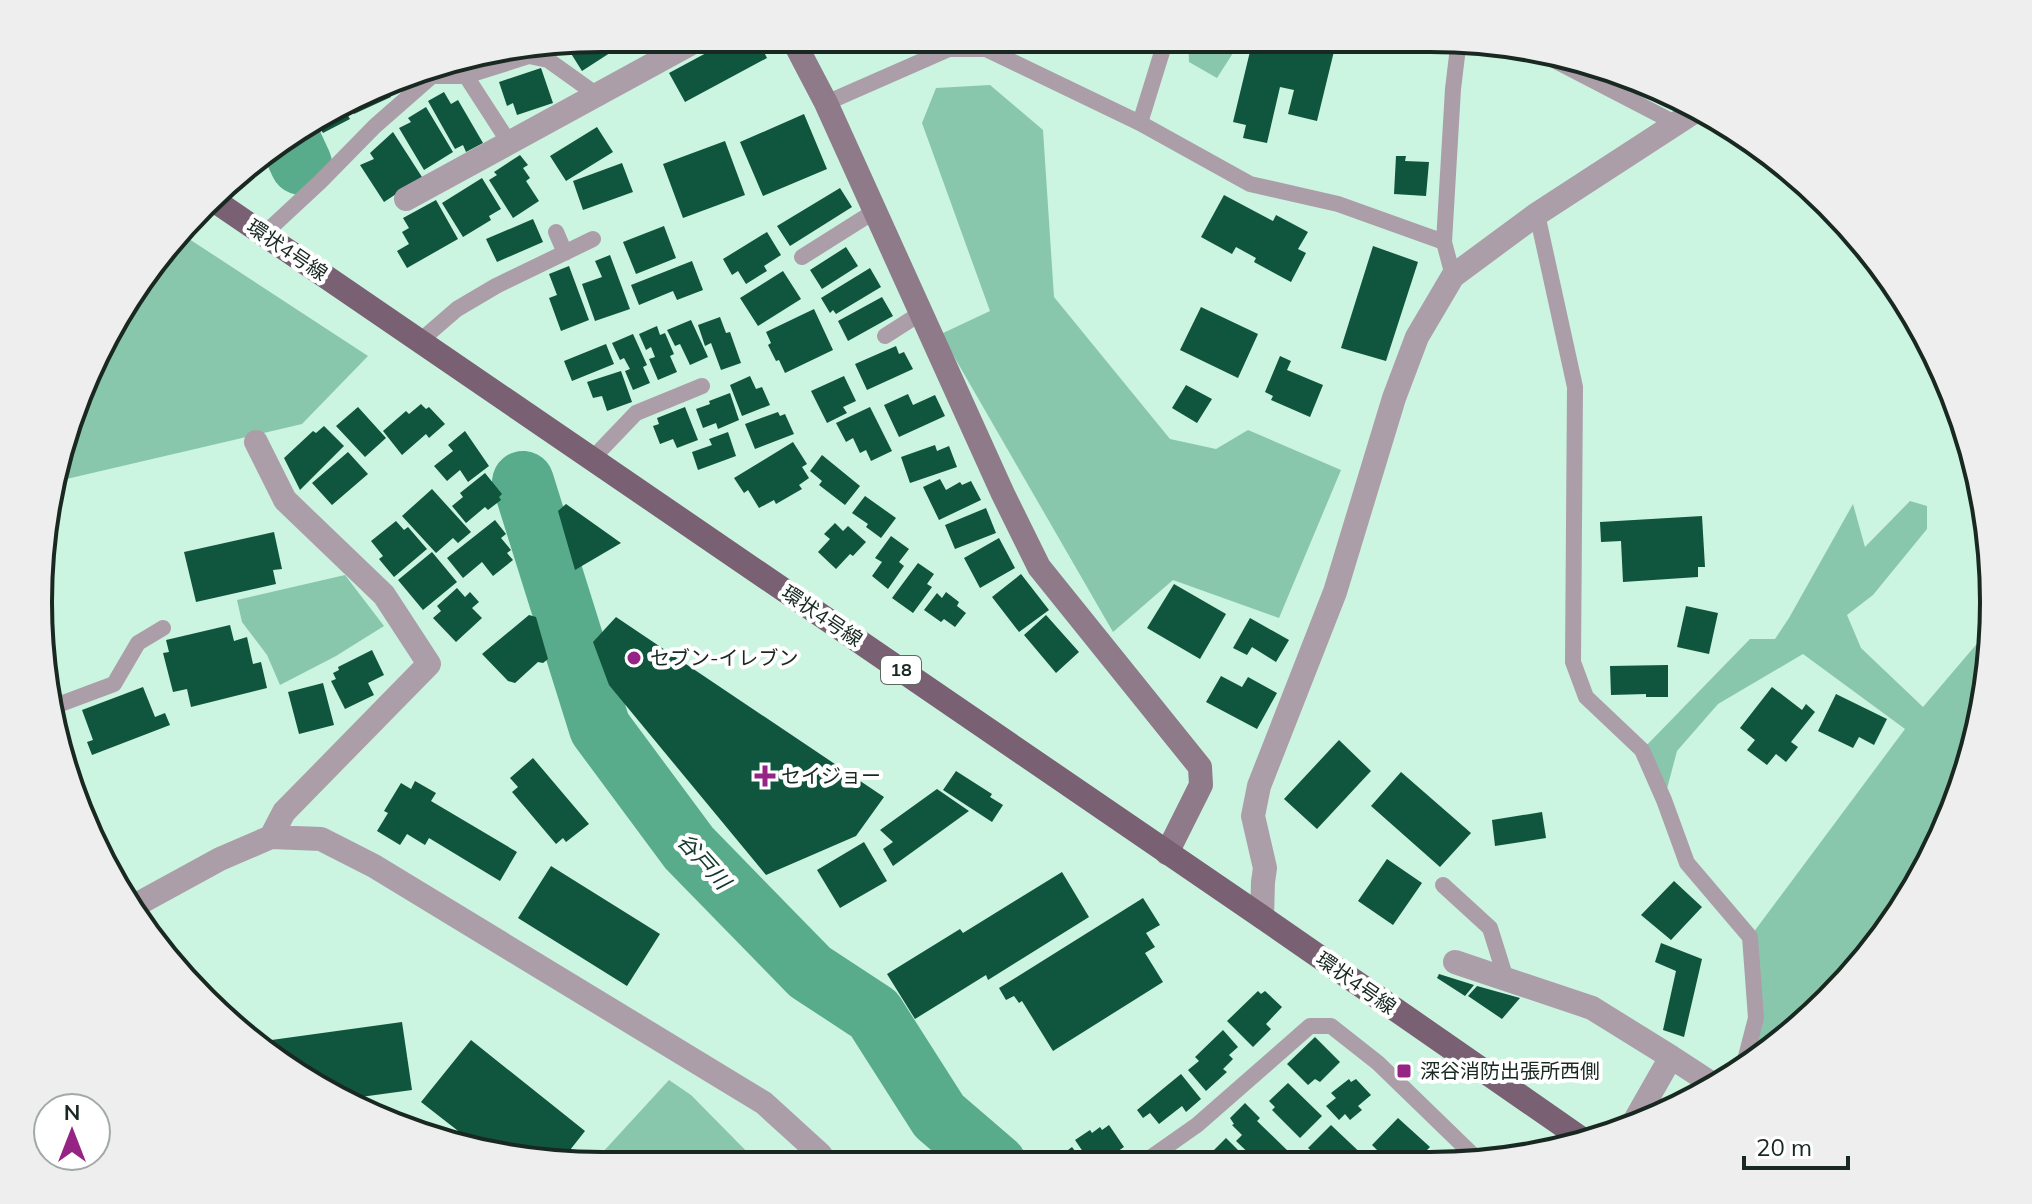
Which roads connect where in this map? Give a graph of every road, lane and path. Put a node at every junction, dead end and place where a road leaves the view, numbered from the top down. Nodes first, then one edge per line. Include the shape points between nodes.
1 (675, 52) edge
2 (799, 52) edge
3 (942, 52) edge
4 (992, 52) edge
5 (1162, 52) edge
6 (1457, 53) edge
7 (532, 57) edge
8 (521, 59) edge
9 (447, 75) edge
10 (466, 76) junction
11 (1599, 79) edge
12 (413, 86) edge
13 (597, 95) junction
14 (826, 103) junction
15 (1687, 117) edge
16 (1140, 123) junction
17 (510, 144) junction
18 (406, 199) dead end
19 (221, 205) edge
20 (875, 211) junction
21 (1537, 214) junction
22 (556, 232) dead end
23 (264, 234) junction
24 (593, 239) dead end
25 (1444, 242) junction
26 (565, 253) junction
27 (802, 257) dead end
28 (1453, 276) junction
29 (921, 313) junction
30 (885, 336) dead end
31 (420, 341) junction
32 (702, 386) dead end
33 (256, 442) dead end
34 (592, 459) junction
35 (163, 628) dead end
36 (62, 703) edge
37 (271, 837) junction
38 (1167, 853) junction
39 (1443, 885) dead end
40 (141, 902) edge
41 (1262, 917) junction
42 (1455, 962) dead end
43 (1506, 979) junction
44 (1748, 1051) edge
45 (1671, 1057) junction
46 (1704, 1079) edge
47 (1641, 1109) edge
48 (1573, 1133) edge
49 (1468, 1151) edge
50 (818, 1152) edge
51 (1159, 1152) edge

1 - 13 street
2 - 14 street
3 - 14 lane
4 - 16 lane
5 - 16 lane
6 - 25 lane
7 - 13 lane via 548,60
8 - 10 lane
9 - 10 lane
10 - 17 lane
11 - 15 lane
12 - 23 lane
13 - 17 street
14 - 20 street
15 - 21 street
16 - 25 lane via 1250,184 1338,204
17 - 18 street
19 - 23 main road, 環状4号線 / 18
20 - 27 lane
20 - 29 street
21 - 28 street
21 - 44 lane via 1575,387 1573,662 1586,697 1642,750 1687,863 1750,937 1756,1018
22 - 26 lane
23 - 31 main road, 環状4号線 / 18
24 - 26 lane
25 - 28 lane
26 - 31 lane via 457,309
28 - 41 street via 1417,337 1398,386 1335,592 1259,786 1253,816 1265,868
29 - 30 lane
29 - 38 street via 1039,567 1200,767 1201,785
31 - 34 main road, 環状4号線 / 18
32 - 34 lane via 636,413
33 - 37 street via 285,500 384,595 429,664 284,812
34 - 38 main road, 環状4号線 / 18
35 - 36 lane via 138,643 114,684
37 - 40 street
37 - 50 street via 321,839 374,866 764,1103
38 - 41 main road, 環状4号線 / 18
39 - 43 lane via 1490,928
41 - 48 main road, 環状4号線 / 18
42 - 43 street
43 - 45 street via 1592,1008
45 - 46 street
45 - 47 street
49 - 51 lane via 1378,1063 1331,1026 1310,1026

